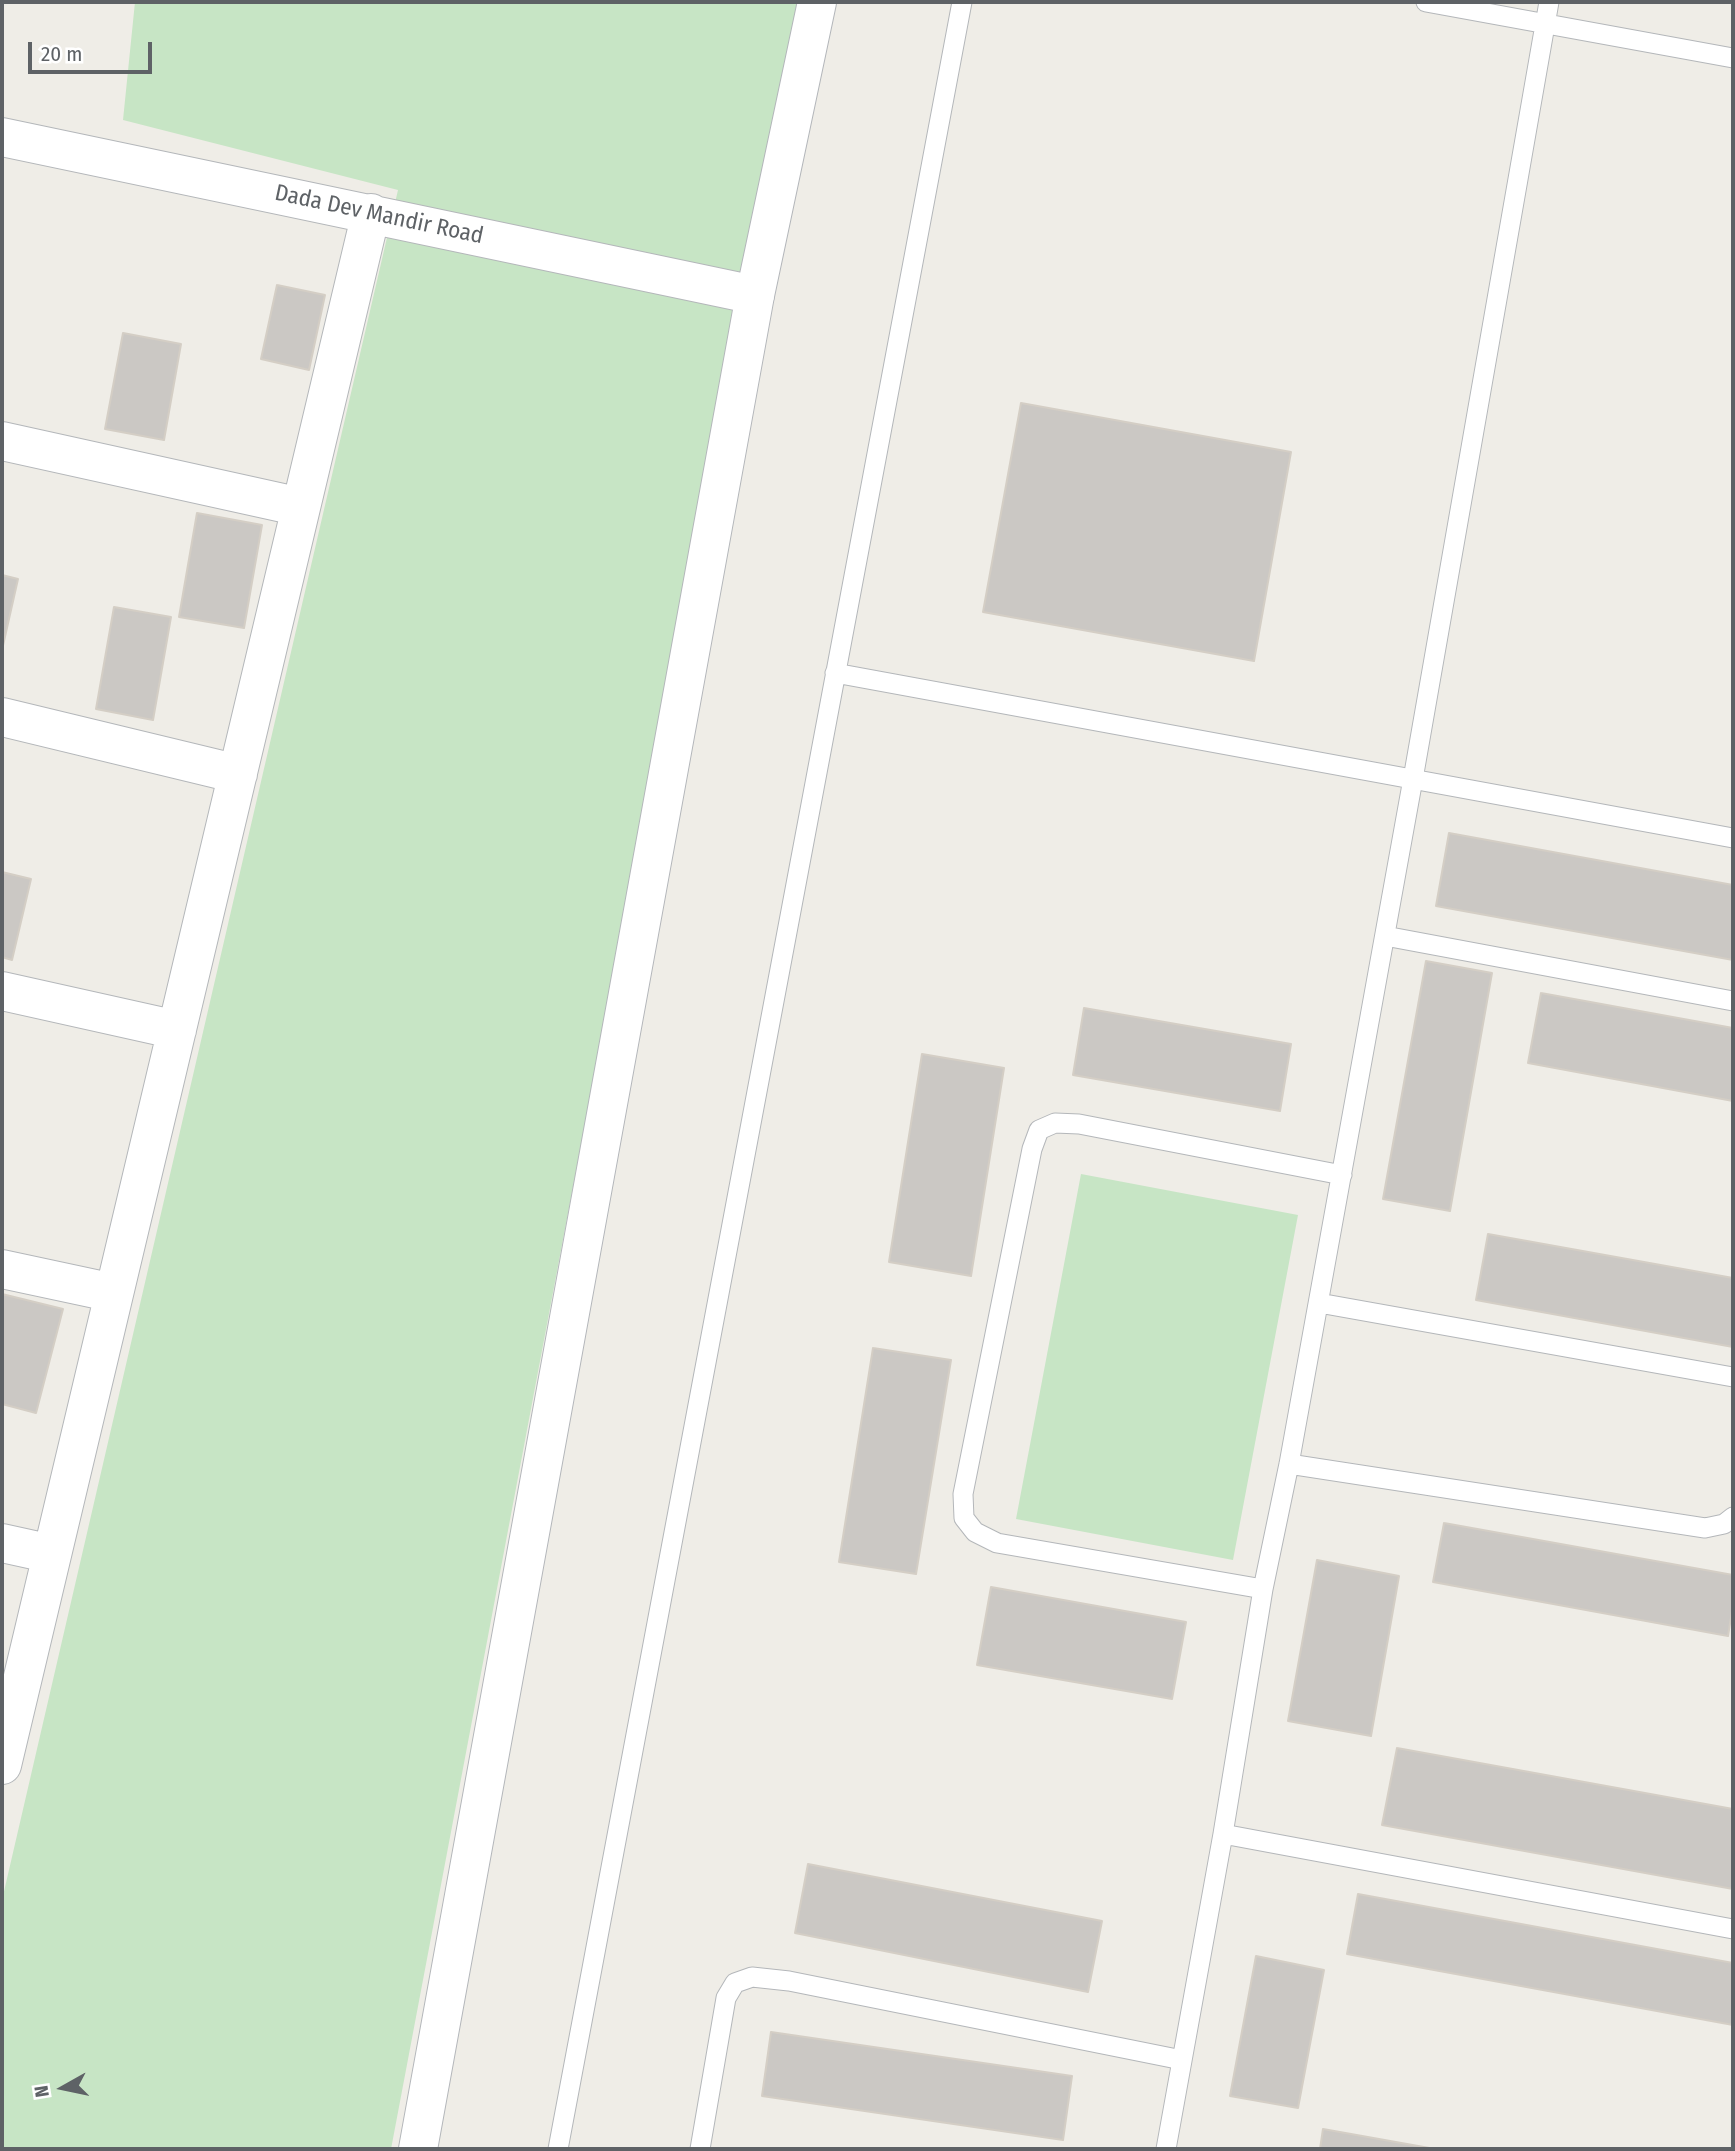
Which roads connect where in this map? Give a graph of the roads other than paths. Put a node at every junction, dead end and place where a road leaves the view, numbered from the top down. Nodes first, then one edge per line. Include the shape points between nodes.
1 (817, 2) edge
2 (962, 2) edge
3 (1426, 2) edge
4 (1549, 2) edge
5 (1545, 25) junction
6 (1733, 58) edge
7 (2, 138) edge
8 (371, 213) junction
9 (755, 295) junction
10 (2, 441) edge
11 (301, 507) junction
12 (835, 673) junction
13 (2, 718) edge
14 (238, 774) junction
15 (1413, 779) junction
16 (1733, 838) edge
17 (1385, 936) junction
18 (2, 991) edge
19 (1733, 1001) edge
20 (177, 1030) junction
21 (1342, 1175) junction
22 (2, 1269) edge
23 (114, 1293) junction
24 (1319, 1303) junction
25 (1733, 1377) edge
26 (1289, 1464) junction
27 (1733, 1517) edge
28 (2, 1543) edge
29 (52, 1554) junction
30 (1263, 1589) junction
31 (2, 1765) edge
32 (1223, 1835) junction
33 (1733, 1929) edge
34 (1182, 2060) junction
35 (418, 2149) edge
36 (558, 2149) edge
37 (700, 2149) edge
38 (1166, 2149) edge

1 - 9 street
2 - 12 lane
3 - 5 lane
4 - 5 lane
5 - 6 lane
5 - 15 lane
7 - 8 street, Dada Dev Mandir Road
8 - 9 street, Dada Dev Mandir Road
8 - 11 street
9 - 35 street
10 - 11 street
11 - 14 street
12 - 15 lane
12 - 36 lane
13 - 14 street
14 - 20 street
15 - 16 lane
15 - 17 lane
17 - 19 lane
17 - 21 lane
18 - 20 street
20 - 23 street
21 - 24 lane
21 - 30 lane via 1079,1124 1055,1123 1039,1130 963,1494 964,1518 975,1532 997,1543
22 - 23 street
23 - 29 street
24 - 25 lane
24 - 26 lane
26 - 27 lane via 1704,1528
26 - 30 lane
28 - 29 street
29 - 31 street
30 - 32 lane
32 - 33 lane
32 - 34 lane
34 - 37 lane via 752,1977 734,1983 726,1998
34 - 38 lane

